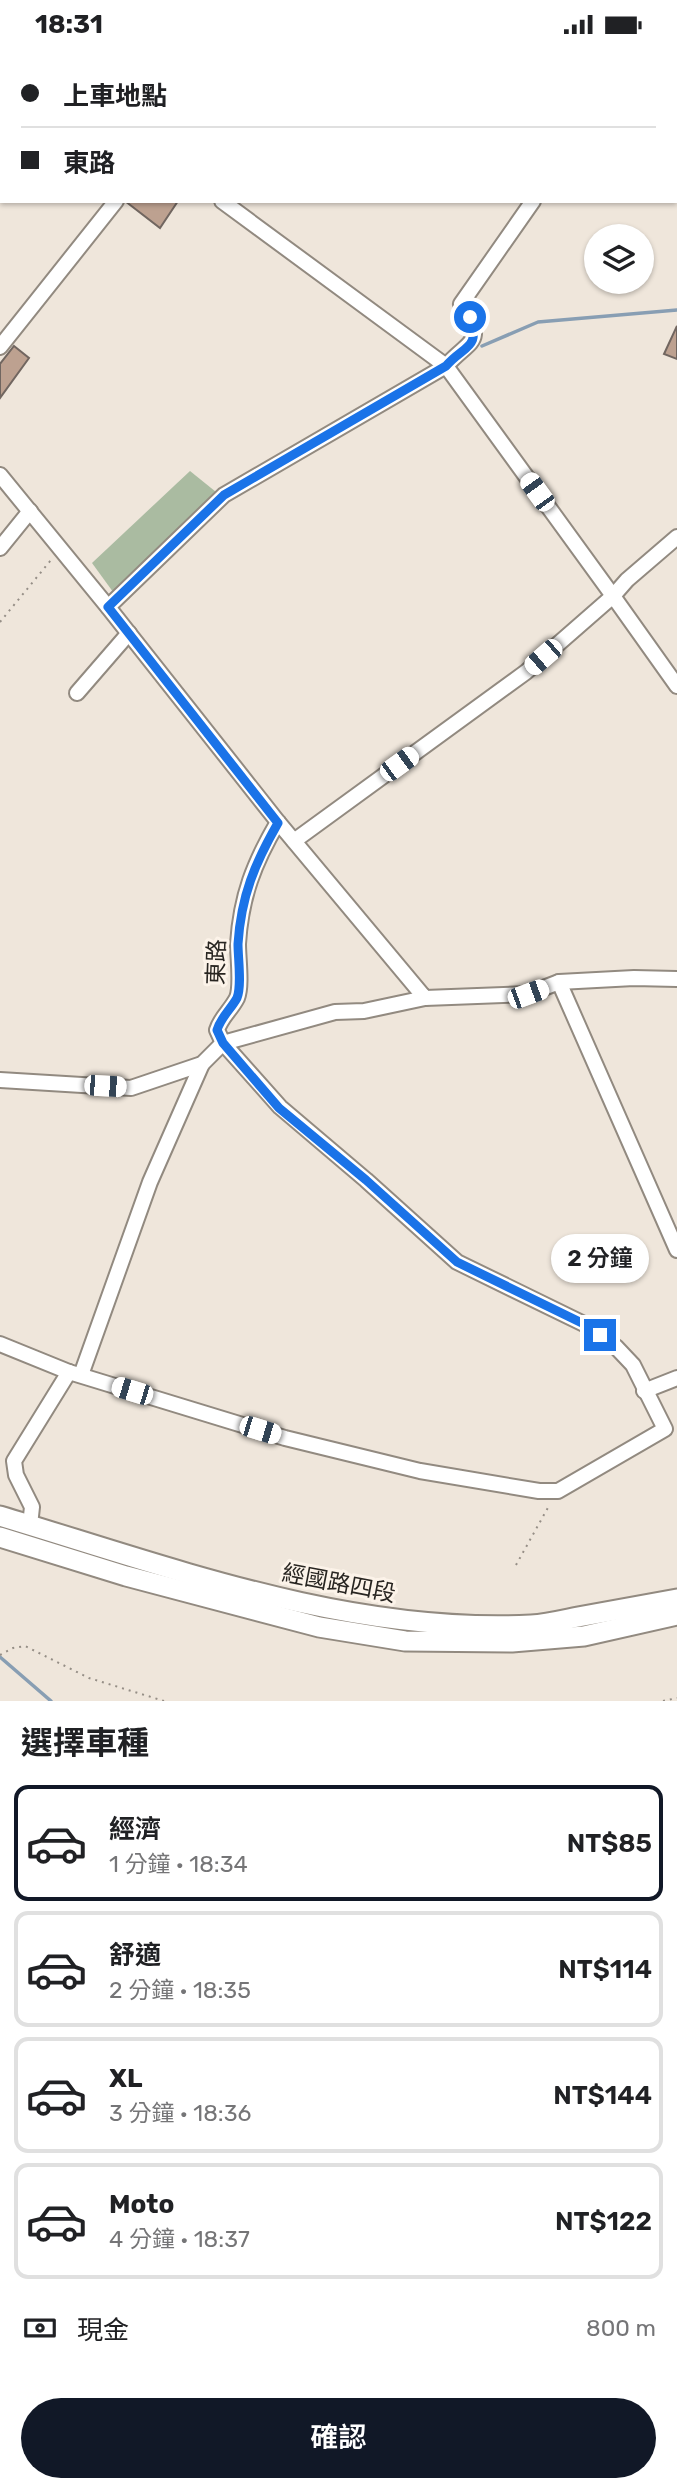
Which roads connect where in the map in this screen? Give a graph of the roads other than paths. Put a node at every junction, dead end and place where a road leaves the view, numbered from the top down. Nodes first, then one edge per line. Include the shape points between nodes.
1 (114, 203) edge
2 (225, 203) edge
3 (532, 203) edge
4 (0, 347) edge
5 (446, 366) junction
6 (0, 475) edge
7 (30, 511) junction
8 (677, 537) edge
9 (0, 548) edge
10 (613, 596) junction
11 (108, 607) junction
12 (129, 633) junction
13 (677, 686) edge
14 (77, 693) dead end
15 (278, 823) junction
16 (294, 841) junction
17 (677, 979) edge
18 (559, 982) junction
19 (425, 998) junction
20 (223, 1043) junction
21 (202, 1064) junction
22 (0, 1080) edge
23 (677, 1250) edge
24 (0, 1344) edge
25 (75, 1374) junction
26 (677, 1378) edge
27 (644, 1391) junction
28 (0, 1516) edge
29 (30, 1525) junction
30 (0, 1537) edge
31 (677, 1599) edge
32 (677, 1615) edge

1 - 4 lane
2 - 5 lane
3 - 5 lane via 461,304 470,317 474,341
5 - 10 lane
5 - 11 lane via 224,495
6 - 7 lane
7 - 9 lane
7 - 11 lane
8 - 10 lane
10 - 13 lane
10 - 16 lane via 526,672
11 - 12 lane
12 - 14 lane
12 - 15 lane
15 - 16 lane
15 - 20 lane, 東路 via 258,857 243,900 237,996 217,1030
16 - 19 lane
17 - 18 lane
18 - 19 lane via 528,994
18 - 23 lane
19 - 20 lane via 364,1011 335,1011
20 - 21 lane
20 - 27 lane via 279,1108 457,1262 584,1324 633,1364
21 - 22 lane via 131,1088
21 - 25 lane
24 - 25 lane
25 - 27 lane via 285,1438 420,1471 539,1491 558,1491 665,1429
25 - 29 lane via 14,1461 32,1507
26 - 27 lane
28 - 29 main road, 經國路四段
29 - 31 main road, 經國路四段 via 168,1568 368,1616 533,1625
30 - 32 main road, 經國路四段 via 319,1627 405,1641 512,1642 584,1636

